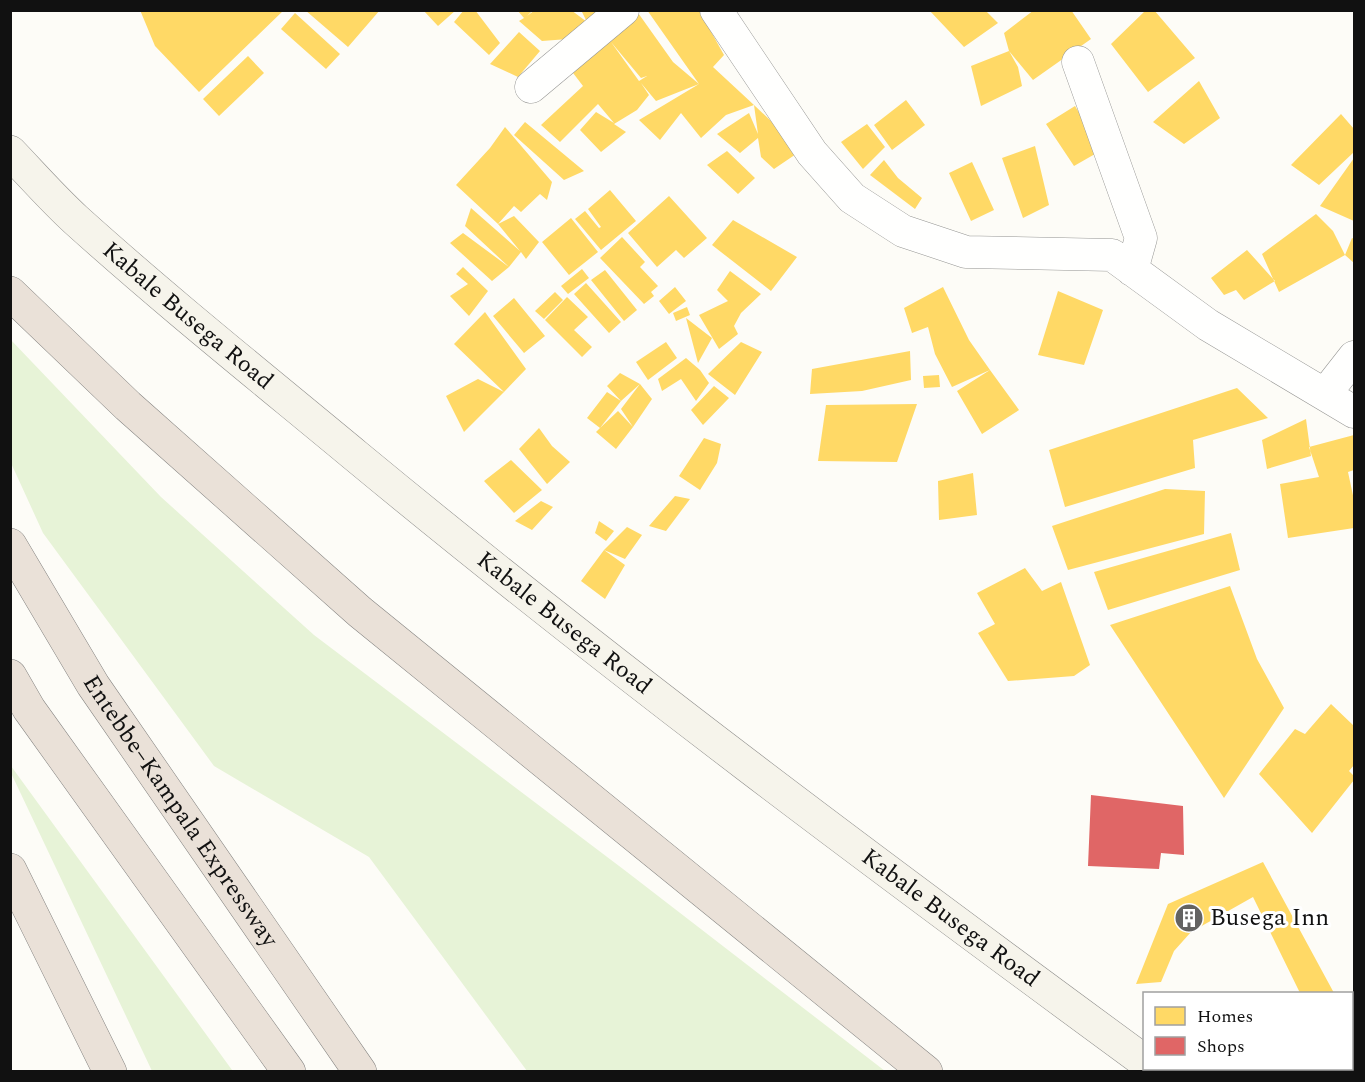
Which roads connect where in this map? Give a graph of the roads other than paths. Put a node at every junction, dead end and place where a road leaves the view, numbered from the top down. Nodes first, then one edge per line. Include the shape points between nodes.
1 (623, 10) edge
2 (716, 10) edge
3 (1078, 62) dead end
4 (531, 87) dead end
5 (10, 152) edge
6 (1132, 270) junction
7 (10, 293) edge
8 (1354, 357) edge
9 (1325, 394) junction
10 (1354, 412) edge
11 (10, 545) edge
12 (10, 676) edge
13 (10, 870) edge
14 (1143, 1060) edge
15 (110, 1071) edge
16 (289, 1071) edge
17 (360, 1071) edge
18 (926, 1071) edge

1 - 4 street
2 - 6 street via 812,153 852,198 903,231 966,252 1112,255
3 - 6 street via 1141,238
5 - 14 street, Kabale Busega Road via 74,218 192,319 568,628 887,873
6 - 9 street via 1208,325
7 - 18 highway via 128,406 360,612
8 - 9 street
9 - 10 street
11 - 17 highway, Entebbe–Kampala Expressway via 93,686
12 - 16 highway via 29,709
13 - 15 highway

